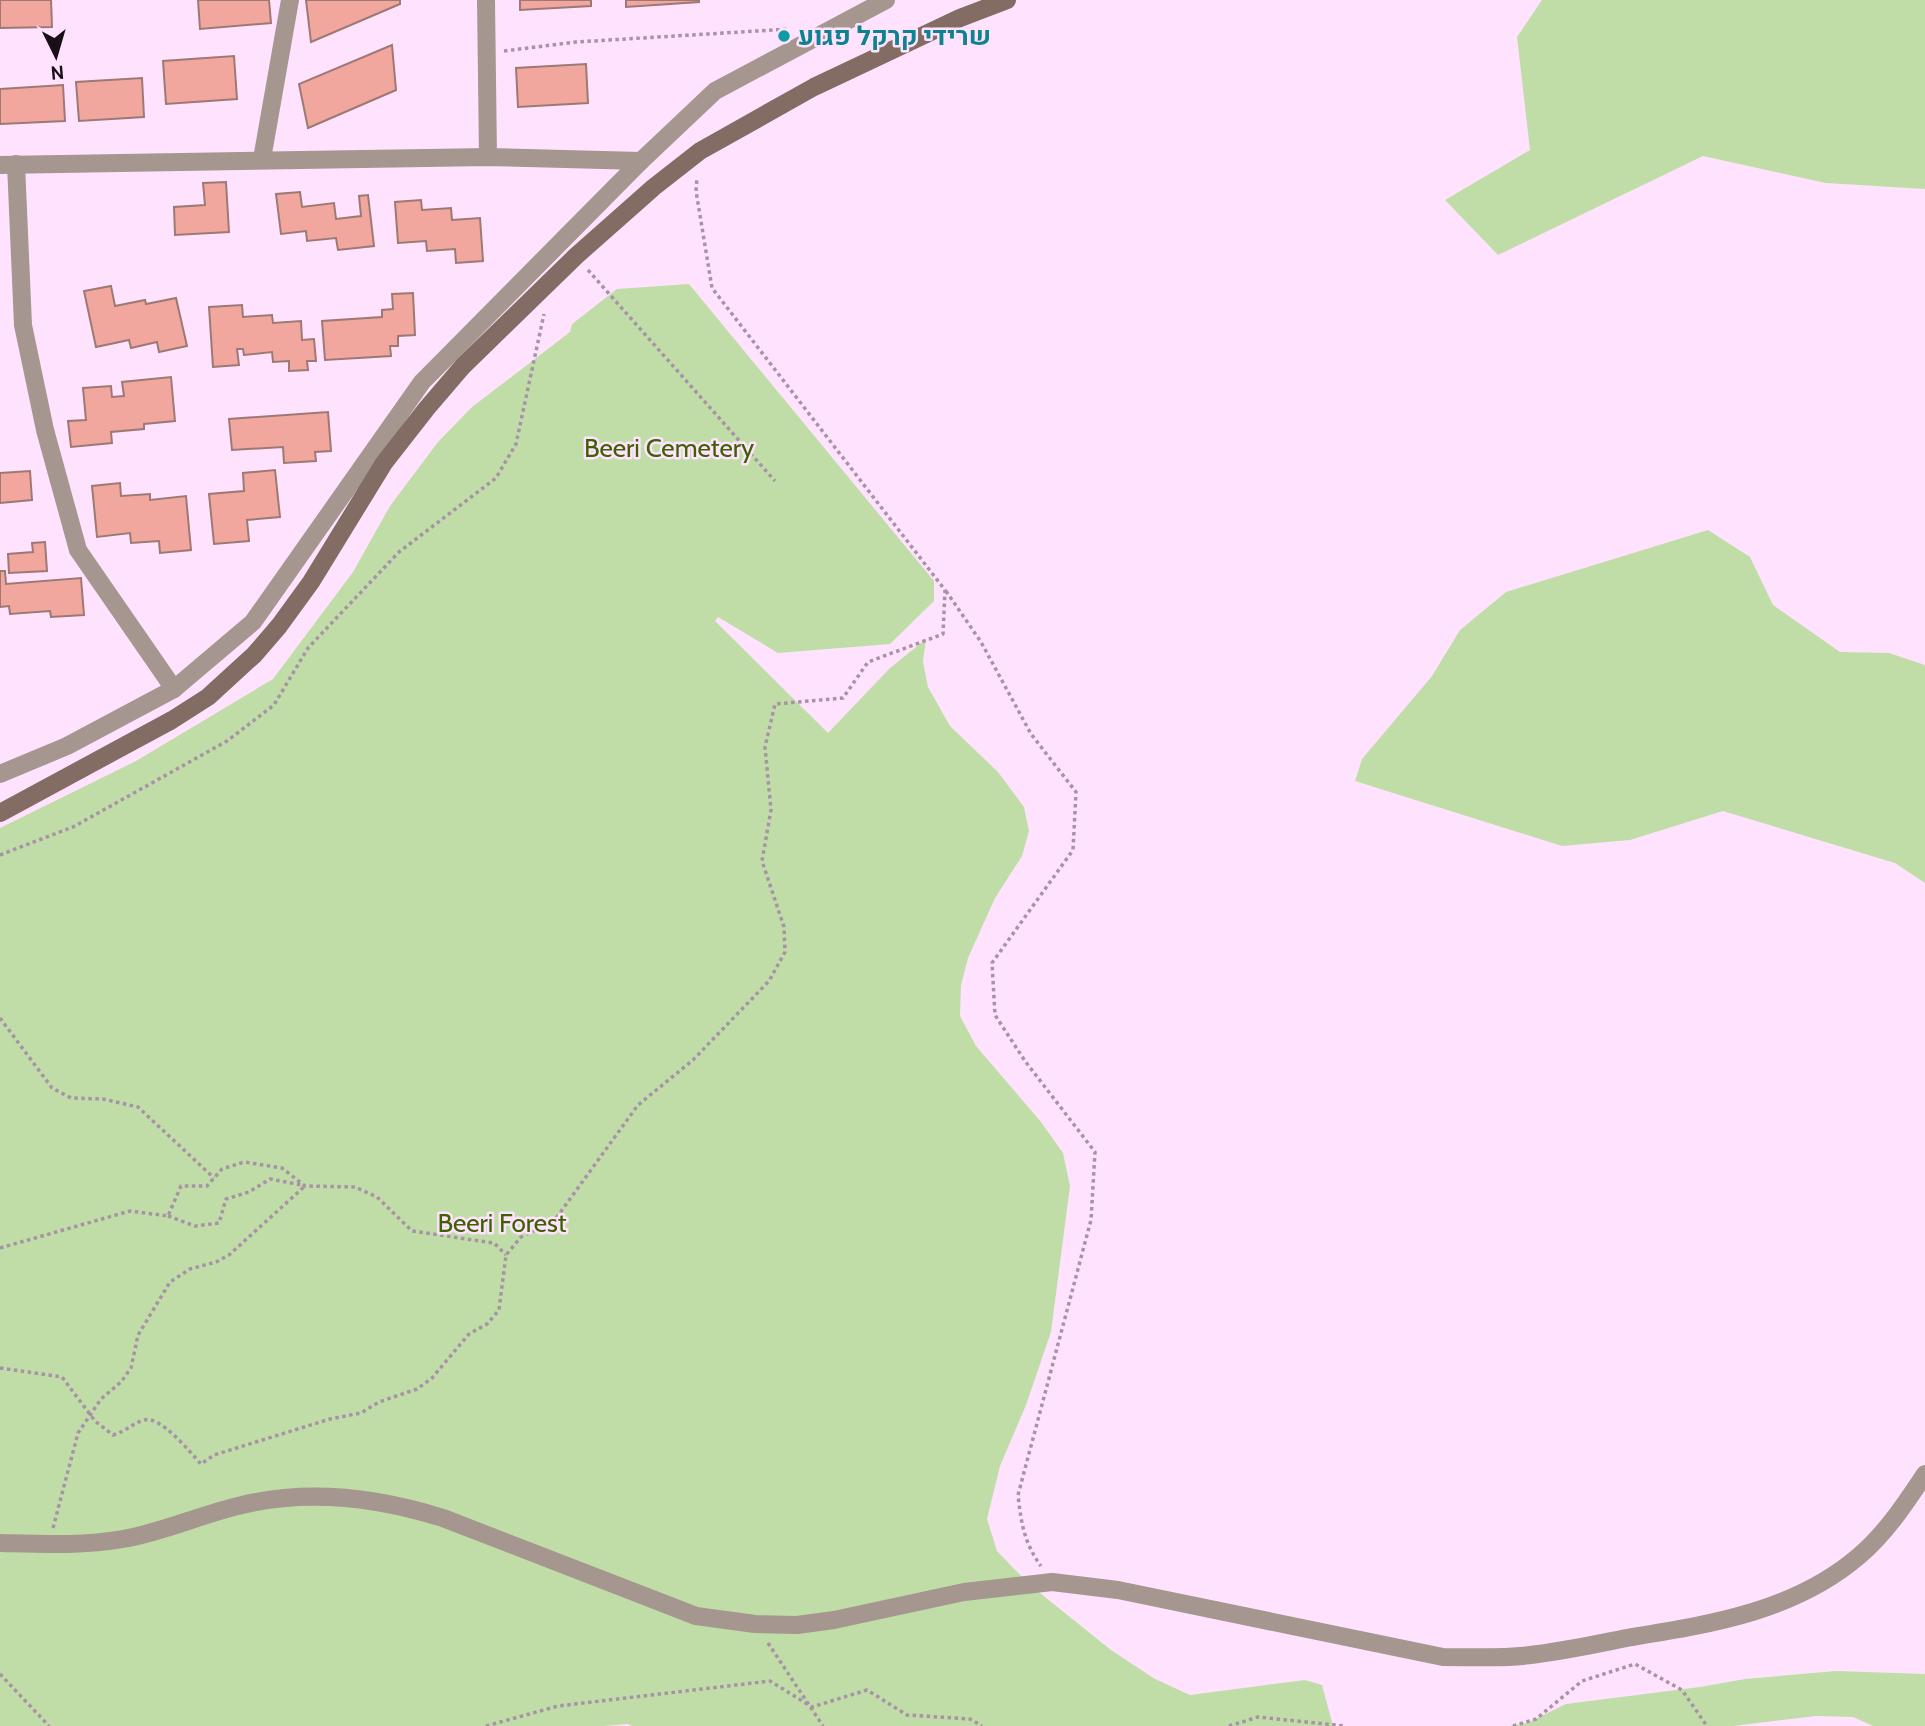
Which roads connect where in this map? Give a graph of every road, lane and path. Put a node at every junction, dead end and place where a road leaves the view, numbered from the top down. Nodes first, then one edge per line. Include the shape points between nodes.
1 (290, 0) edge
2 (486, 0) edge
3 (886, 0) edge
4 (1007, 0) edge
5 (801, 28) dead end
6 (485, 54) junction
7 (700, 150) junction
8 (488, 157) junction
9 (261, 159) junction
10 (640, 161) junction
11 (8, 164) edge
12 (576, 256) junction
13 (551, 281) junction
14 (775, 481) dead end
15 (945, 590) junction
16 (174, 689) junction
17 (0, 774) edge
18 (0, 813) edge
19 (0, 855) edge
20 (0, 1018) edge
21 (214, 1178) junction
22 (304, 1186) junction
23 (168, 1216) junction
24 (0, 1248) edge
25 (506, 1255) junction
26 (0, 1368) edge
27 (89, 1415) junction
28 (1925, 1474) edge
29 (49, 1543) junction
30 (0, 1544) edge
31 (1052, 1582) junction
32 (755, 1625) junction
33 (0, 1674) edge
34 (812, 1707) junction
35 (1295, 1720) junction
36 (49, 1726) edge
37 (486, 1726) edge
38 (823, 1726) edge
39 (982, 1726) edge
40 (1229, 1726) edge
41 (1297, 1726) edge
42 (1345, 1726) edge
43 (1513, 1726) edge
44 (1707, 1726) edge

1 - 9 street
2 - 6 street
3 - 10 street via 715,91
4 - 7 street via 814,87
5 - 6 path via 576,42
6 - 8 street
7 - 12 street
7 - 15 path via 696,191 712,288
8 - 9 street
8 - 10 street
9 - 11 street
10 - 16 street via 422,382 253,622
11 - 16 street via 23,325 45,430 78,550
12 - 13 street
12 - 14 path
13 - 18 street via 463,366 427,408 384,463 311,582 254,655 208,697 172,720
13 - 19 path via 516,444 496,478 399,552 308,648 274,705 227,741 73,827
15 - 25 path via 943,634 868,662 843,698 775,704 765,747 771,810 762,861 784,927 785,951 769,981 702,1050 638,1105 554,1220 521,1237
15 - 31 path via 981,642 1031,734 1076,792 1073,850 992,963 995,1015 1095,1152 1091,1220 1018,1495 1029,1550
16 - 17 street via 113,724
20 - 21 path via 52,1088 71,1098 138,1107
21 - 22 path via 222,1169 244,1162 282,1168
21 - 23 path via 207,1186 181,1186
22 - 23 path via 270,1179 226,1199 219,1223 195,1226
22 - 25 path via 355,1187 377,1196 412,1231 494,1242
22 - 27 path via 229,1255 170,1282 138,1335 131,1368
23 - 24 path via 130,1211
25 - 27 path via 499,1310 487,1324 469,1334 417,1389 361,1413 214,1455 201,1464 159,1422 147,1419 113,1435
26 - 27 path via 62,1377
27 - 29 path via 78,1433
28 - 31 street via 1887,1528 1858,1557 1818,1584 1766,1609 1702,1626 1535,1655 1443,1657 1118,1590
29 - 30 street
29 - 32 street via 123,1539 276,1499 367,1500 443,1518 696,1615
31 - 32 street via 964,1592 834,1620
32 - 34 path
33 - 36 path
34 - 37 path via 770,1681 558,1706
34 - 38 path
34 - 39 path via 867,1689 907,1715 970,1719
35 - 40 path via 1258,1717
35 - 41 path
35 - 42 path
43 - 44 path via 1536,1719 1582,1681 1635,1664 1682,1690

